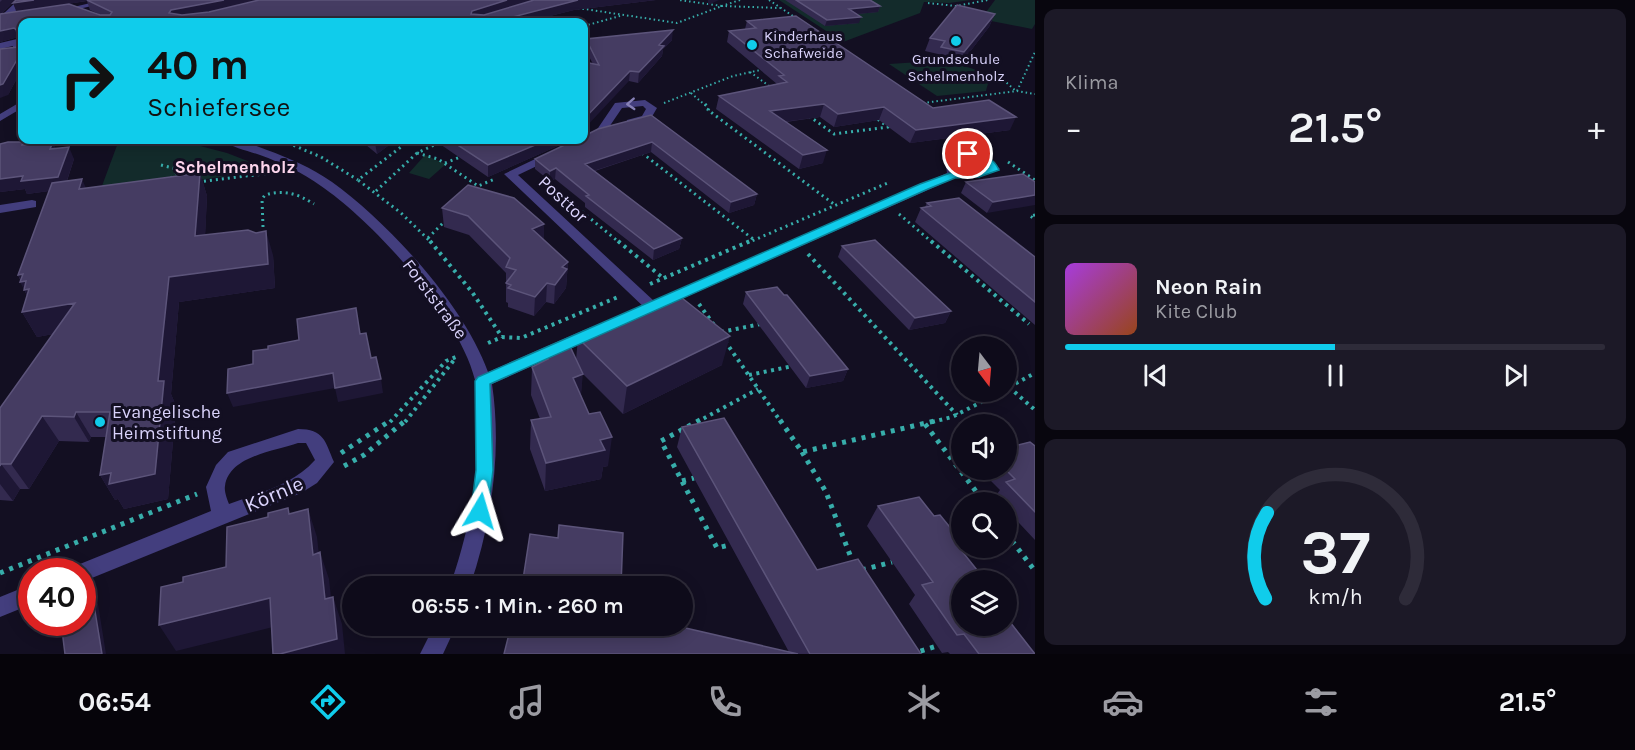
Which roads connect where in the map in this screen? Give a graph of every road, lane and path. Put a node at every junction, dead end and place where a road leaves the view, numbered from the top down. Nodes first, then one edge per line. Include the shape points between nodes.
1 (22, 0) edge
2 (114, 0) edge
3 (679, 0) edge
4 (740, 0) edge
5 (769, 0) edge
6 (988, 0) edge
7 (928, 3) dead end
8 (722, 6) junction
9 (576, 8) edge
10 (782, 8) junction
11 (75, 9) junction
12 (592, 10) junction
13 (55, 12) edge
14 (583, 13) dead end
15 (624, 15) junction
16 (87, 16) edge
17 (13, 18) edge
18 (1, 19) edge
19 (799, 20) edge
20 (588, 25) edge
21 (0, 45) edge
22 (1035, 52) edge
23 (18, 53) joint
24 (0, 55) edge
25 (774, 68) edge
26 (750, 72) junction
27 (1002, 72) dead end
28 (1017, 92) junction
29 (690, 93) junction
30 (778, 93) edge
31 (1035, 94) edge
32 (18, 106) edge
33 (651, 108) junction
34 (932, 110) edge
35 (869, 113) edge
36 (806, 114) edge
37 (1, 117) edge
38 (18, 118) edge
39 (601, 131) junction
40 (588, 137) edge
41 (238, 144) edge
42 (405, 144) edge
43 (434, 144) edge
44 (573, 144) edge
45 (636, 151) edge
46 (417, 153) junction
47 (465, 156) edge
48 (445, 164) junction
49 (161, 165) dead end
50 (527, 166) junction
51 (301, 169) junction
52 (510, 174) junction
53 (953, 175) dead end
54 (890, 182) dead end
55 (163, 183) edge
56 (190, 183) edge
57 (478, 186) junction
58 (376, 191) junction
59 (474, 191) edge
60 (32, 204) dead end
61 (314, 204) dead end
62 (883, 204) junction
63 (835, 205) junction
64 (0, 209) edge
65 (452, 214) edge
66 (263, 226) dead end
67 (428, 238) junction
68 (753, 239) junction
69 (797, 242) junction
70 (663, 278) junction
71 (634, 290) junction
72 (690, 290) junction
73 (761, 324) edge
74 (1029, 324) dead end
75 (609, 326) edge
76 (719, 332) junction
77 (502, 337) junction
78 (472, 349) junction
79 (793, 366) edge
80 (1035, 373) edge
81 (749, 375) junction
82 (483, 381) junction
83 (1017, 383) edge
84 (758, 389) junction
85 (1017, 395) edge
86 (982, 402) edge
87 (1035, 410) edge
88 (956, 414) edge
89 (959, 414) edge
90 (951, 417) edge
91 (925, 424) junction
92 (802, 452) junction
93 (320, 468) junction
94 (694, 478) dead end
95 (682, 481) junction
96 (215, 486) junction
97 (976, 492) edge
98 (222, 515) junction
99 (729, 545) dead end
100 (1017, 547) edge
101 (892, 562) dead end
102 (96, 567) edge
103 (856, 571) junction
104 (1035, 571) edge
105 (0, 573) edge
106 (463, 576) edge
107 (862, 580) edge
108 (18, 600) edge
109 (0, 607) edge
110 (440, 636) edge
111 (905, 645) edge
112 (937, 646) dead end
113 (431, 654) edge
114 (911, 654) edge

1 - 18 street
2 - 11 street
3 - 8 path
4 - 8 path
5 - 10 path
6 - 7 path via 956,6
8 - 10 path
8 - 15 path via 677,22
9 - 12 path
10 - 19 path
11 - 13 street
11 - 16 street
12 - 14 path
12 - 15 path
15 - 20 path
17 - 18 street
21 - 23 street via 16,42
22 - 28 path
23 - 24 street
25 - 26 path
26 - 29 path
26 - 30 path
27 - 28 path via 1001,78
28 - 31 path
28 - 34 path via 922,103
29 - 33 path
29 - 63 path
32 - 37 street
33 - 39 street, Posttor via 646,118
33 -> 39 street via 645,104 619,105
35 - 36 path via 888,127 834,134
37 - 38 street
39 - 40 street, Posttor
41 - 51 street, Forststraße
42 - 58 path via 358,180
43 - 46 path
44 - 50 street, Posttor
45 - 68 path
46 - 48 path
46 - 58 path
47 - 48 path
48 - 57 path
49 - 55 path via 180,170
50 - 52 street, Posttor
50 - 70 path
51 - 56 path
51 - 78 street, Forststraße via 342,195 398,251 428,285
52 - 57 path
52 - 71 street, Posttor
53 - 62 street
54 - 63 path
57 - 59 path
58 - 67 path
60 - 64 street
61 - 66 path via 285,190 265,195
62 - 69 street
62 - 74 path via 907,219
63 - 68 path
65 - 67 path
67 - 77 path via 481,302
68 - 70 path
69 - 72 street
69 - 88 path
70 - 71 path
71 - 72 street, Posttor via 646,309
71 - 77 path via 521,338
72 - 76 path
73 - 76 path
75 - 82 street
76 - 81 path
77 - 78 path
78 - 82 street, Forststraße
78 - 93 path via 446,361 400,413
78 - 93 path via 450,363 405,422 372,448 340,468
79 - 81 path
80 - 83 path
81 - 84 path
82 - 106 street, Forststraße via 485,470 477,532
84 - 92 path
84 - 95 path via 661,441
85 - 87 path
86 - 89 path
90 - 91 path
91 - 92 path
91 - 97 path
92 - 103 path via 826,492
93 - 96 street via 317,442 310,436 298,436 234,457
93 - 98 street, Körnle via 294,488
94 - 95 path
95 - 99 path via 717,548
96 - 98 street, Körnle
96 - 105 path
98 - 102 street, Körnle
100 - 104 path
101 - 103 path
103 - 107 path
108 - 109 street
110 - 113 street
111 - 114 path
112 - 114 path

